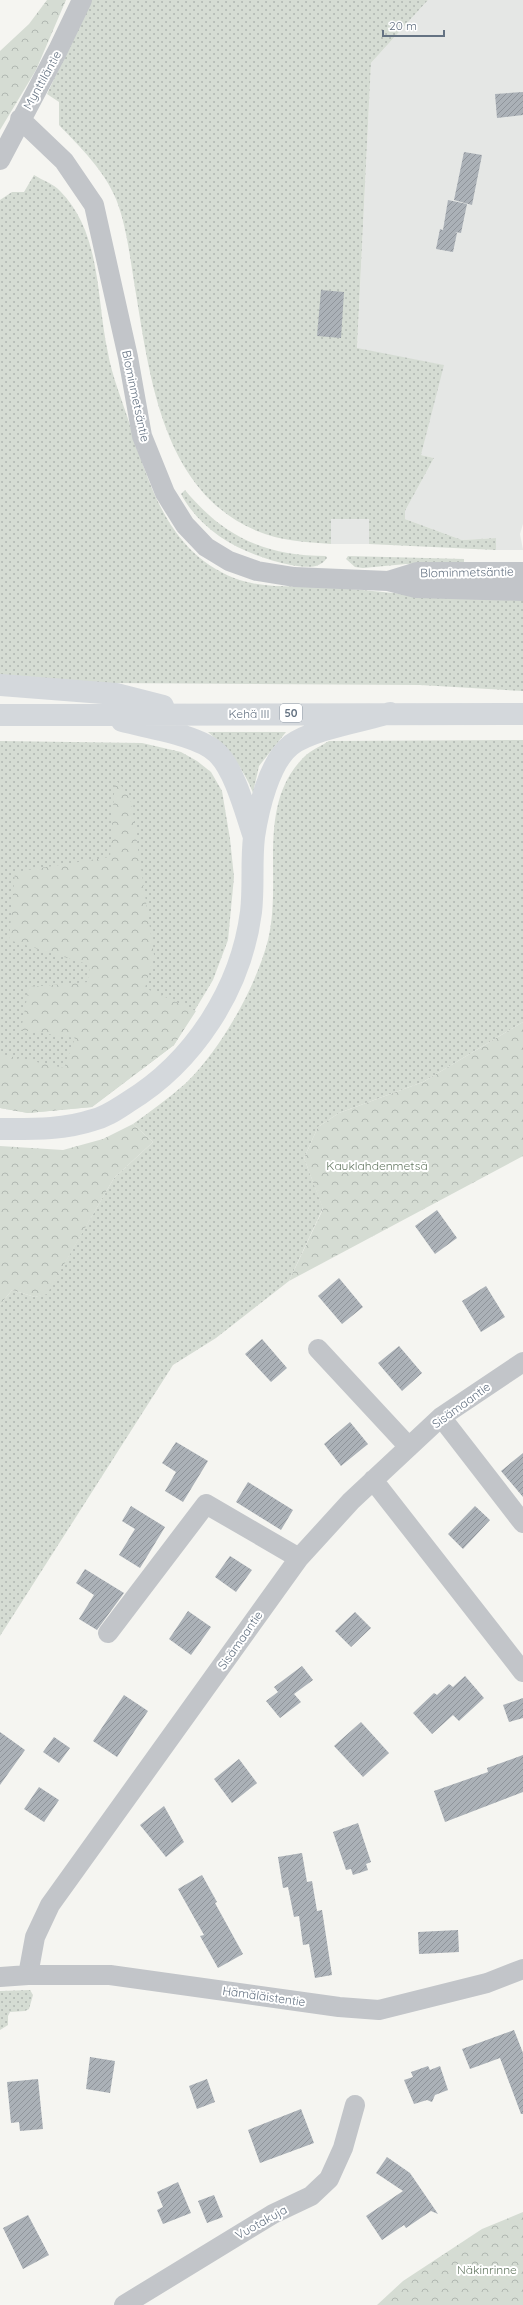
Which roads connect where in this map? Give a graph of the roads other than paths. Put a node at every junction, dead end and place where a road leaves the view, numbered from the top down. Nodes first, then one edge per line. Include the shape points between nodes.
1 (82, 0) edge
2 (20, 119) junction
3 (0, 160) edge
4 (523, 572) edge
5 (388, 581) junction
6 (523, 591) edge
7 (0, 685) edge
8 (193, 713) junction
9 (390, 713) junction
10 (102, 714) junction
11 (523, 714) edge
12 (0, 715) edge
13 (254, 838) junction
14 (6, 1127) edge
15 (318, 1349) dead end
16 (523, 1362) edge
17 (441, 1417) junction
18 (409, 1447) junction
19 (373, 1480) junction
20 (523, 1523) edge
21 (299, 1558) junction
22 (108, 1633) dead end
23 (523, 1672) edge
24 (523, 1969) edge
25 (28, 1975) junction
26 (0, 1977) edge
27 (355, 2105) dead end
28 (124, 2305) edge

1 - 2 street, Mynttiläntie
2 - 3 street, Mynttiläntie
2 - 5 street, Blominmetsäntie via 64,161 94,206 128,357 142,436 165,493 185,524 206,547 229,561 256,571 294,577
4 - 5 street, Blominmetsäntie via 417,572
5 - 6 street, Blominmetsäntie via 416,588
7 - 8 highway via 116,694
8 - 9 highway, Kehä III / 50
8 - 10 highway, Kehä III / 50
9 - 11 highway, Kehä III / 50
9 - 13 highway via 312,734 291,745 274,766 264,794
10 - 12 highway, Kehä III / 50
10 - 13 highway via 177,734 218,753 236,784
13 - 14 highway via 251,913 241,955 228,989 211,1021 192,1046 159,1081 135,1098 95,1120 47,1129
15 - 18 street
16 - 17 street, Sisämaantie
17 - 18 street, Sisämaantie
17 - 20 street
18 - 19 street, Sisämaantie
19 - 21 street, Sisämaantie
19 - 23 street
21 - 22 street via 206,1504
21 - 25 street, Sisämaantie via 50,1905 35,1937
24 - 25 street, Hämäläistentie via 487,1983 379,2010 339,2007 110,1975
25 - 26 street, Hämäläistentie
27 - 28 street, Vuotakuja via 344,2148 329,2179 311,2196 273,2214

